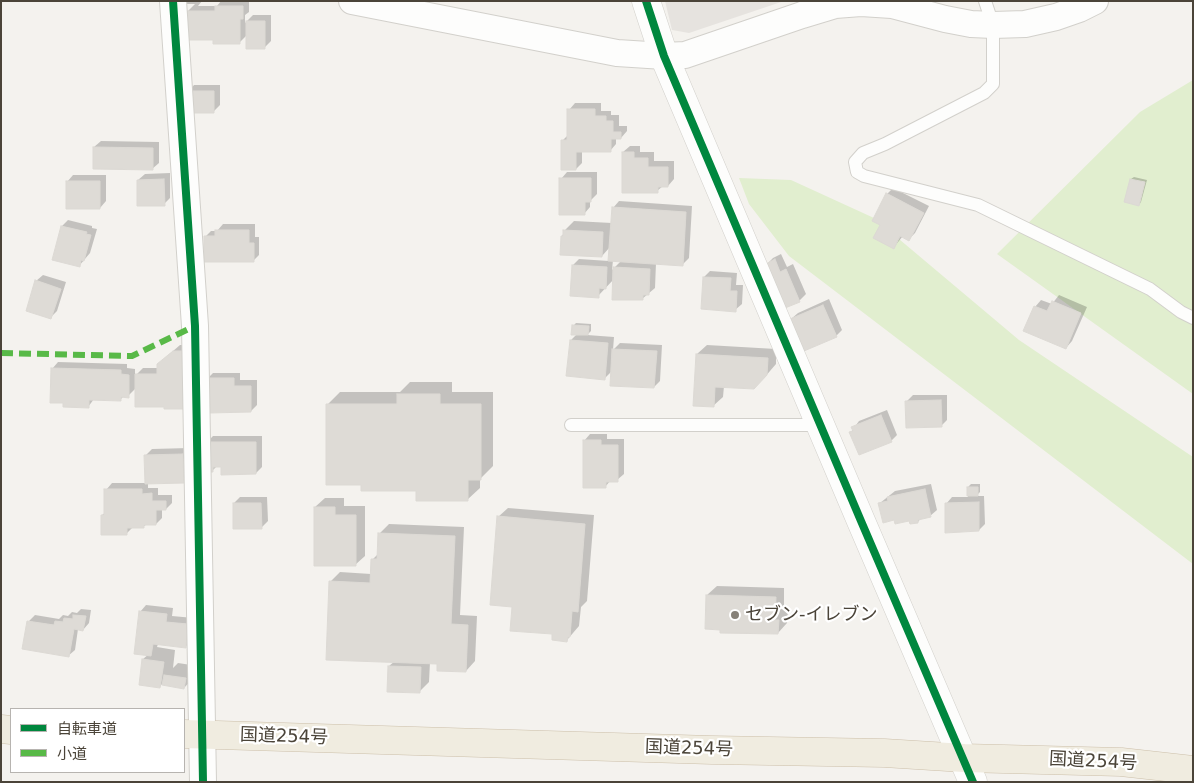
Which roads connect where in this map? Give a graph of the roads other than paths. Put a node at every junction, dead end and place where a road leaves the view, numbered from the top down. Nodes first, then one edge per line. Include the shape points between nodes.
1 (173, 1) edge
2 (352, 1) edge
3 (646, 1) edge
4 (1095, 1) edge
5 (835, 3) edge
6 (989, 13) edge
7 (664, 56) junction
8 (1193, 318) edge
9 (571, 425) dead end
10 (821, 426) junction
11 (193, 735) edge
12 (968, 770) edge
13 (1193, 770) edge
14 (203, 782) edge

1 - 11 street via 195,326
2 - 7 street via 617,53
3 - 7 street
4 - 6 street via 1056,17 1025,24
5 - 6 street via 892,5 970,24
5 - 7 street via 685,55
6 - 8 lane via 993,84 984,93 863,153 855,162 856,172 978,205 1150,289
7 - 10 street
9 - 10 lane
10 - 12 street
11 - 12 highway, 国道254号 via 884,753
11 - 14 street
12 - 13 highway, 国道254号 via 1121,762

